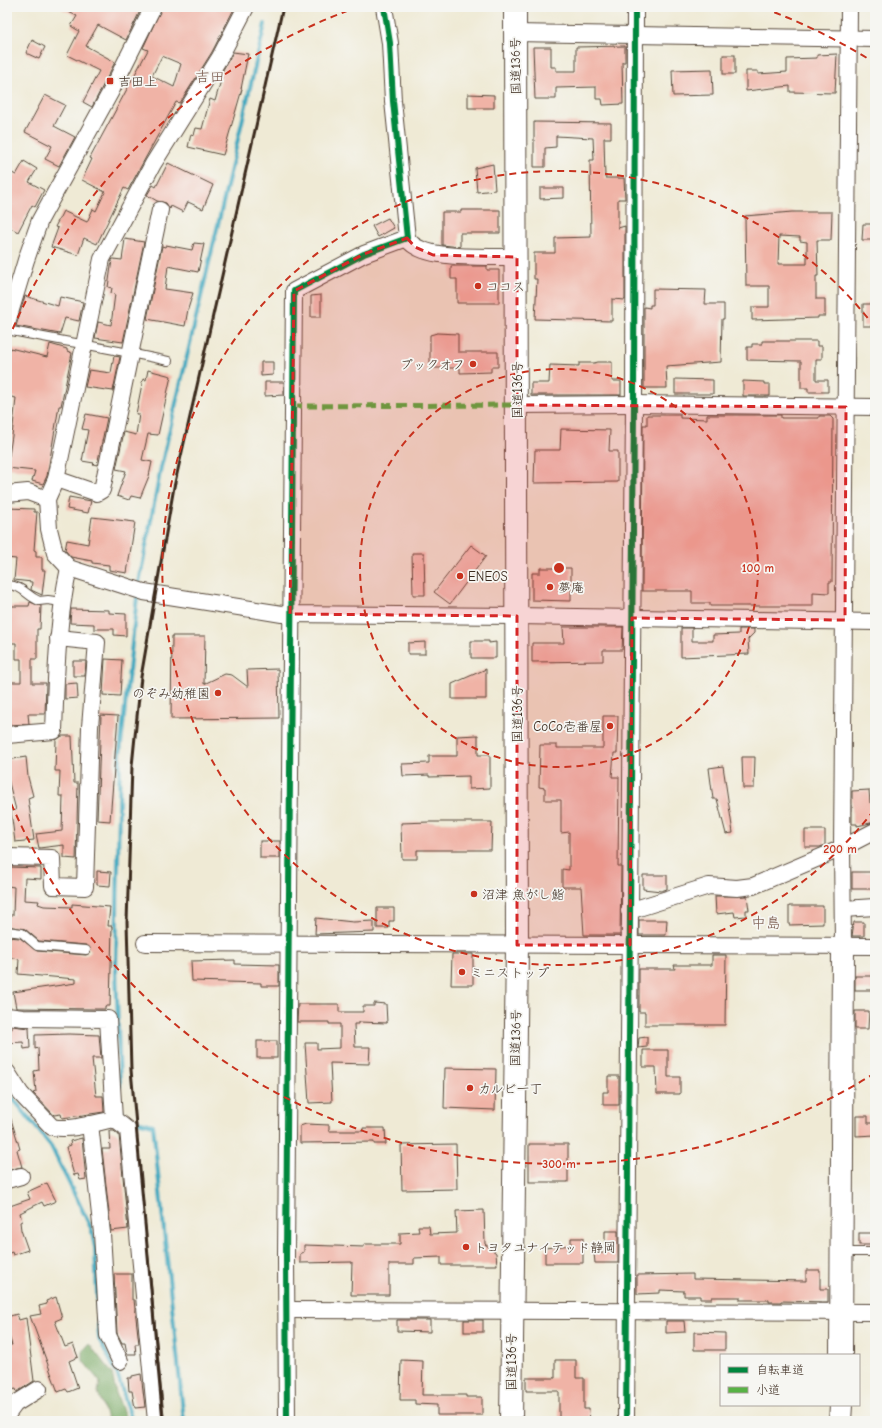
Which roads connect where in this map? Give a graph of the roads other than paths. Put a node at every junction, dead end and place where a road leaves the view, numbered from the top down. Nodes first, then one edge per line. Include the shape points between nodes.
1 (154, 7) edge
2 (246, 7) edge
3 (384, 7) edge
4 (515, 7) edge
5 (635, 7) edge
6 (849, 7) edge
7 (514, 33) junction
8 (635, 36) junction
9 (875, 39) edge
10 (849, 40) junction
11 (160, 210) dead end
12 (407, 238) junction
13 (516, 257) junction
14 (7, 324) edge
15 (7, 330) edge
16 (84, 343) junction
17 (130, 352) junction
18 (168, 361) dead end
19 (634, 404) junction
20 (517, 405) junction
21 (846, 407) junction
22 (875, 407) edge
23 (56, 479) junction
24 (7, 494) edge
25 (47, 500) junction
26 (69, 568) junction
27 (7, 585) edge
28 (61, 602) junction
29 (290, 614) junction
30 (517, 616) junction
31 (632, 618) junction
32 (845, 620) junction
33 (875, 622) edge
34 (58, 638) junction
35 (7, 735) edge
36 (875, 831) edge
37 (842, 848) junction
38 (7, 857) edge
39 (875, 907) edge
40 (843, 909) junction
41 (629, 911) junction
42 (7, 931) edge
43 (145, 943) dead end
44 (288, 943) junction
45 (517, 944) junction
46 (630, 945) junction
47 (844, 946) junction
48 (875, 946) edge
49 (86, 950) dead end
50 (7, 1016) edge
51 (7, 1072) edge
52 (114, 1119) junction
53 (90, 1124) junction
54 (842, 1252) junction
55 (875, 1252) edge
56 (287, 1310) junction
57 (511, 1310) junction
58 (626, 1311) junction
59 (842, 1312) junction
60 (875, 1312) edge
61 (841, 1354) edge
62 (120, 1361) dead end
63 (39, 1389) dead end
64 (841, 1406) edge
65 (7, 1416) edge
66 (8, 1421) edge
67 (156, 1421) edge
68 (287, 1421) edge
69 (510, 1421) edge
70 (626, 1421) edge
71 (840, 1421) edge

1 - 14 street via 40,220
2 - 16 street via 220,57 153,164 102,259
3 - 12 street via 390,43 392,101
4 - 7 main road, 国道136号
5 - 8 street
6 - 10 street
7 - 8 street
7 - 13 main road, 国道136号
8 - 10 street
8 - 19 street
9 - 10 street
10 - 21 street
11 - 17 street
12 - 13 street via 415,247 433,255
12 - 29 street via 364,254 294,291
13 - 20 main road, 国道136号
15 - 16 lane
16 - 17 lane
16 - 23 street
17 - 18 lane
17 - 23 street via 102,490 97,493
19 - 20 street
19 - 21 street
19 - 31 street
20 - 30 main road, 国道136号
21 - 22 street
21 - 32 street
23 - 25 street
24 - 25 street via 28,492
25 - 26 street via 53,547 55,553
26 - 28 street
26 - 29 street via 144,592
27 - 28 lane via 22,588 39,601
28 - 34 street
29 - 30 street
29 - 44 street
30 - 31 street
30 - 45 main road, 国道136号
31 - 32 street
31 - 41 street
32 - 33 street
32 - 37 street
34 - 35 street via 54,731
34 - 38 street via 97,642 90,727 85,887 53,886 52,858
36 - 37 street
37 - 40 street
37 - 41 street via 753,886 709,886
39 - 40 street
40 - 47 street
41 - 46 street
42 - 49 lane via 22,933 37,946
43 - 44 street
44 - 45 street
44 - 56 street
45 - 46 street
45 - 57 main road, 国道136号
46 - 47 street
46 - 58 street
47 - 48 street
47 - 54 main road
50 - 52 street via 108,1019
51 - 53 street via 21,1094 52,1127
52 - 53 street
52 - 67 street via 128,1130
53 - 62 street via 102,1233 108,1335
54 - 55 lane
54 - 59 main road
56 - 57 street
56 - 68 street
57 - 58 street
57 - 69 main road, 国道136号
58 - 59 street
58 - 70 street
59 - 60 street
59 - 61 main road
63 - 65 street via 15,1404
64 - 71 main road
65 - 66 street

